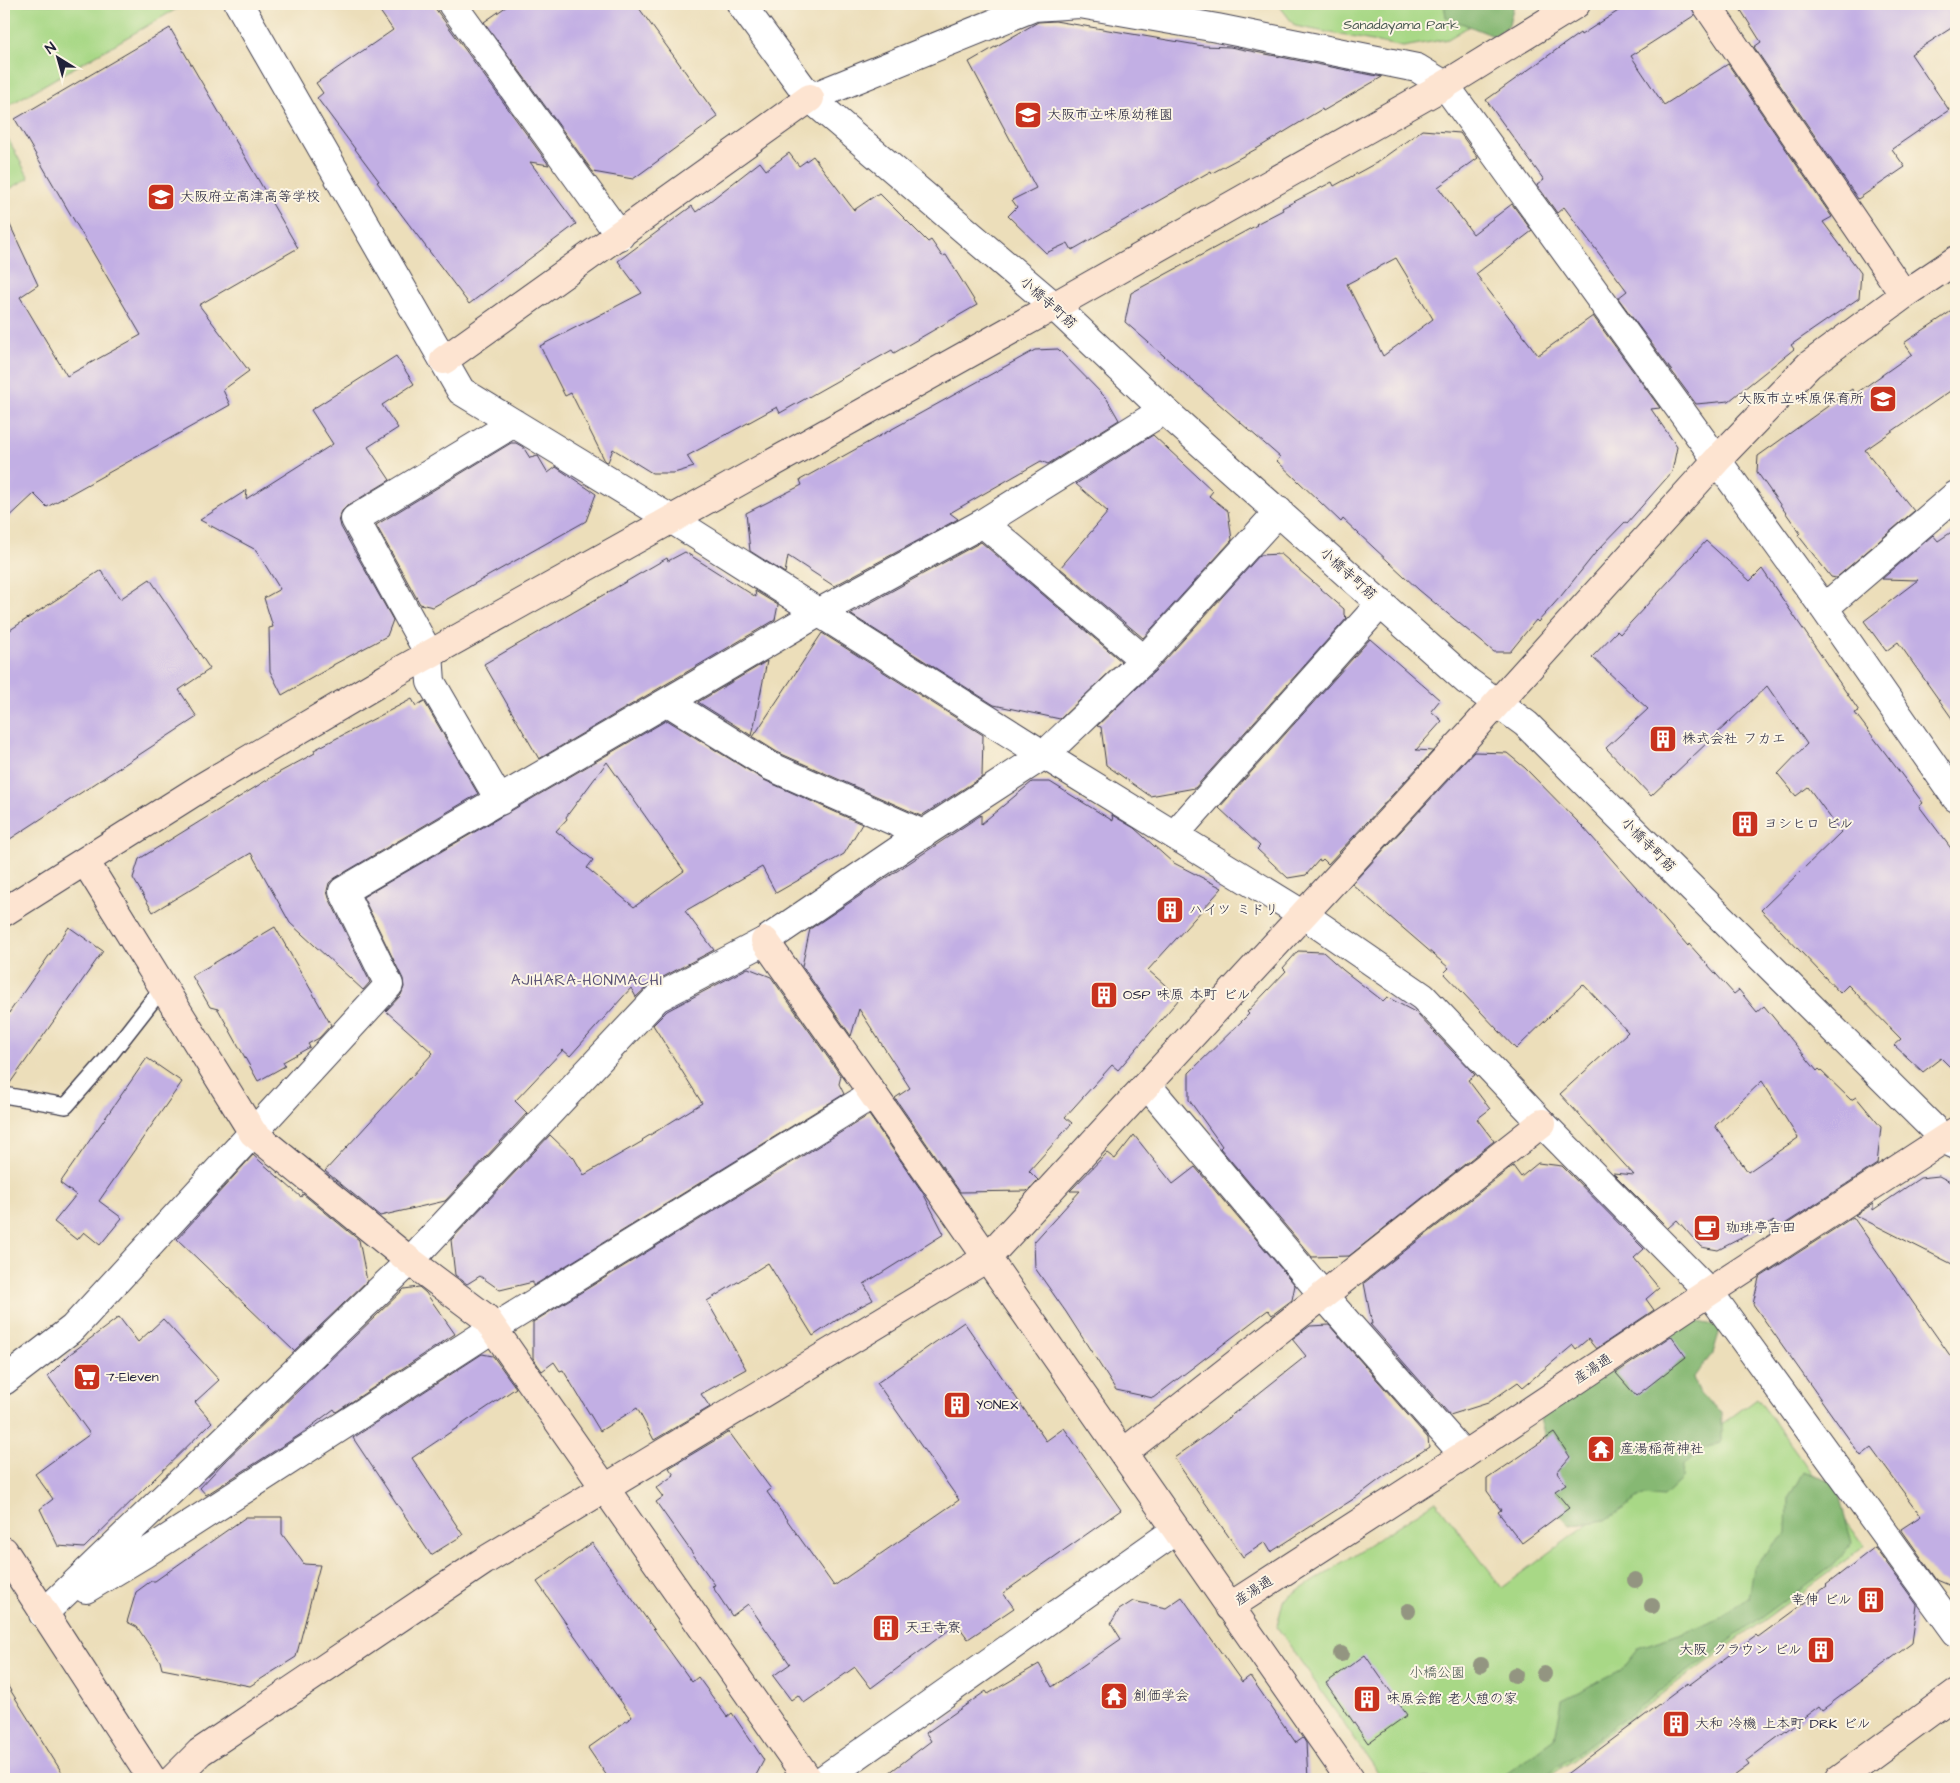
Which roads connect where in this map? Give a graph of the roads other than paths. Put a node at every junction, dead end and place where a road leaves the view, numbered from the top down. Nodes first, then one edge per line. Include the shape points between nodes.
1 (239, 4) edge
2 (452, 4) edge
3 (741, 4) edge
4 (1576, 4) edge
5 (1706, 4) edge
6 (1444, 85) junction
7 (810, 98) junction
8 (620, 236) junction
9 (1956, 260) edge
10 (1904, 295) junction
11 (1054, 306) junction
12 (444, 360) junction
13 (1164, 410) junction
14 (514, 424) junction
15 (1717, 460) junction
16 (1956, 495) edge
17 (1278, 511) junction
18 (671, 519) junction
19 (983, 523) junction
20 (1381, 603) junction
21 (1824, 608) junction
22 (818, 613) junction
23 (429, 654) junction
24 (1144, 660) junction
25 (668, 702) junction
26 (1497, 703) junction
27 (1044, 755) junction
28 (1956, 798) edge
29 (500, 801) junction
30 (923, 834) junction
31 (1174, 835) junction
32 (85, 860) junction
33 (4, 912) edge
34 (1304, 915) junction
35 (765, 941) junction
36 (163, 986) junction
37 (1147, 1085) junction
38 (4, 1094) edge
39 (874, 1094) junction
40 (1542, 1123) junction
41 (253, 1133) junction
42 (1953, 1139) edge
43 (987, 1258) junction
44 (410, 1261) junction
45 (1709, 1292) junction
46 (1323, 1294) junction
47 (494, 1328) junction
48 (4, 1381) edge
49 (1123, 1453) junction
50 (1464, 1455) junction
51 (604, 1489) junction
52 (1176, 1530) junction
53 (4, 1551) edge
54 (1230, 1607) junction
55 (44, 1614) junction
56 (1956, 1632) edge
57 (1956, 1693) edge
58 (152, 1779) edge
59 (173, 1779) edge
60 (808, 1779) edge
61 (824, 1779) edge
62 (1350, 1779) edge
63 (1839, 1779) edge

1 - 12 street
2 - 8 street
3 - 7 street, 小橋寺町筋
4 - 6 street
5 - 10 street
6 - 7 street via 1417,68 1080,4 1034,7
6 - 11 street
6 - 15 street
7 - 8 street
7 - 11 street, 小橋寺町筋
8 - 12 street
9 - 10 street
10 - 15 street via 1809,365
11 - 13 street, 小橋寺町筋
11 - 18 street
12 - 14 street via 462,390
13 - 17 street, 小橋寺町筋
13 - 19 street
14 - 18 street
14 - 23 street via 355,519
15 - 21 street
15 - 26 street
16 - 21 street
17 - 20 street, 小橋寺町筋
17 - 24 street
18 - 22 street
18 - 23 street
19 - 22 street
19 - 24 street
20 - 26 street, 小橋寺町筋
20 - 31 street
21 - 28 street
22 - 25 street
22 - 27 street
23 - 29 street via 431,682
23 - 32 street
24 - 27 street
25 - 29 street
25 - 30 street via 770,766
26 - 34 street
26 - 42 street, 小橋寺町筋 via 1526,724
27 - 30 street
27 - 31 street
29 - 41 street via 343,891 389,985
30 - 35 street
31 - 34 street
32 - 33 street
32 - 36 street
34 - 37 street
34 - 40 street via 1423,997
35 - 39 street
35 - 44 street via 657,998
36 - 38 lane via 66,1106
36 - 41 street
37 - 43 street
37 - 46 street
39 - 43 street
39 - 47 street
40 - 45 street
40 - 46 street
41 - 44 street
41 - 48 street via 73,1328
42 - 45 street, 産湯通
43 - 49 street
43 - 51 street
44 - 47 street via 486,1318
44 - 55 street
45 - 50 street, 産湯通
45 - 56 street
46 - 49 street
46 - 50 street
47 - 51 street
47 - 55 street via 144,1554
49 - 52 street
50 - 54 street, 産湯通
51 - 59 street via 484,1561 208,1746
51 - 60 street
52 - 54 street
52 - 61 street
53 - 55 street
54 - 62 street
55 - 58 street
57 - 63 street

